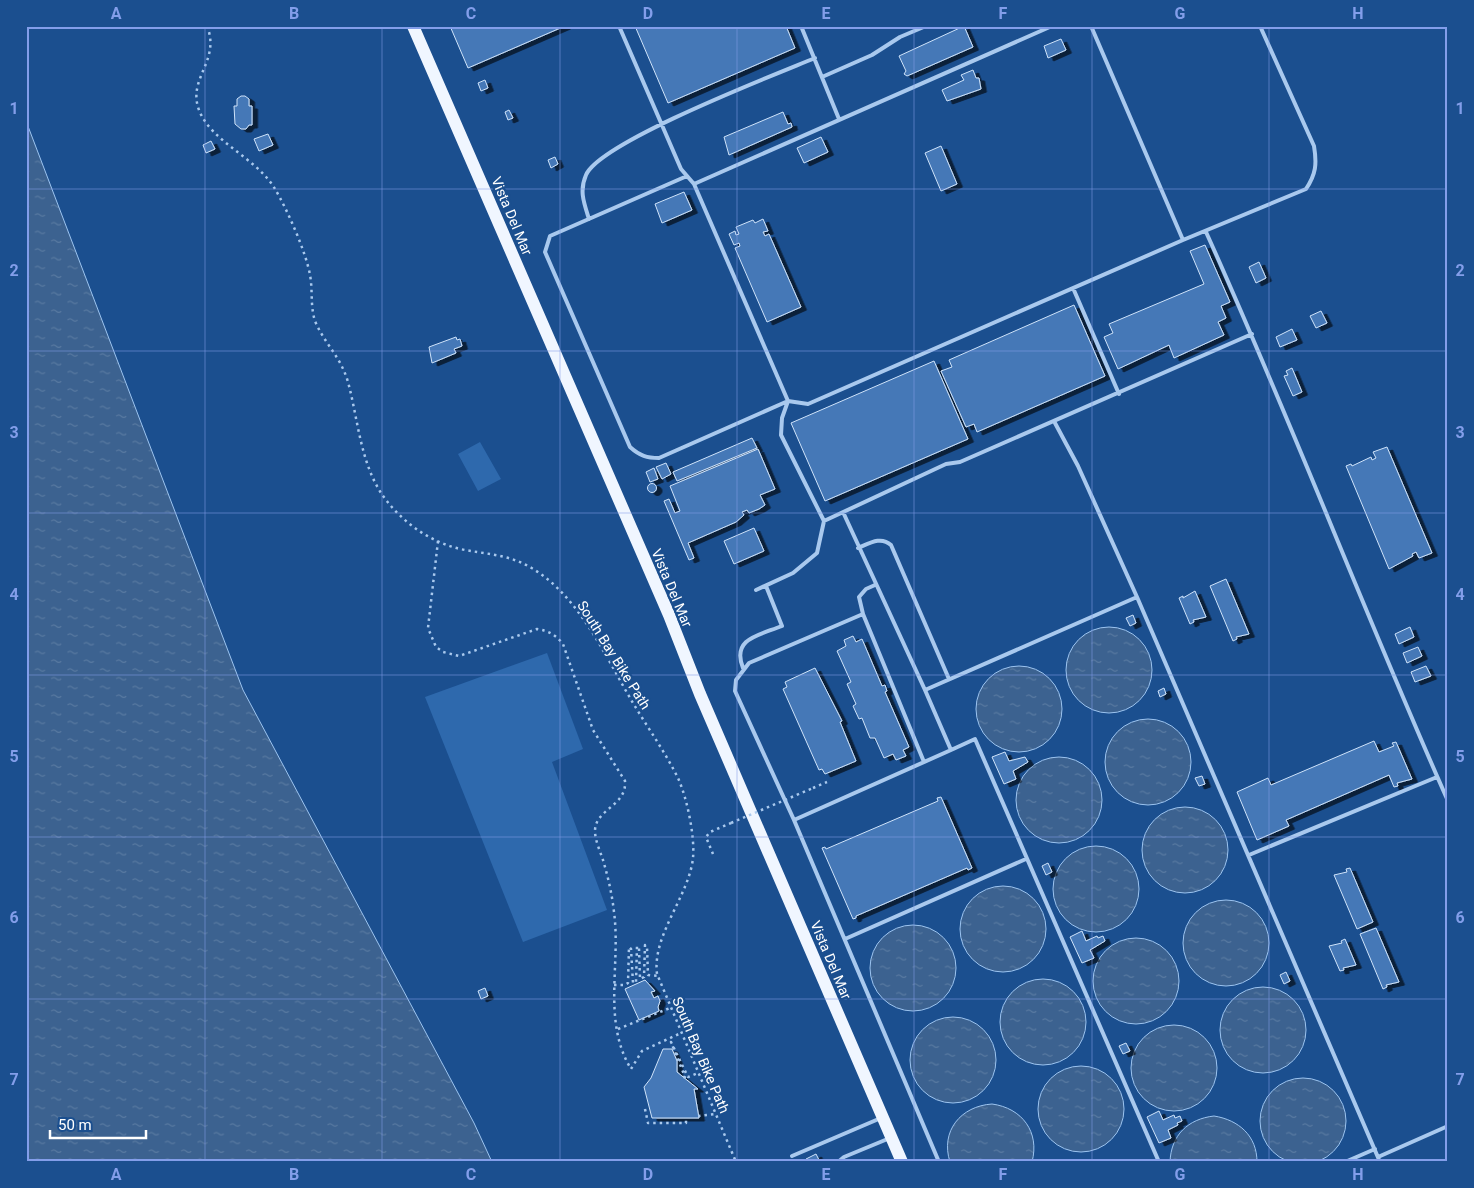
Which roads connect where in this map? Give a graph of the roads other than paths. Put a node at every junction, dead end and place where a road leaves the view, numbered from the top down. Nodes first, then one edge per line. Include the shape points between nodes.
1 (413, 26) edge
2 (619, 26) edge
3 (801, 26) edge
4 (926, 26) edge
5 (1052, 26) edge
6 (1091, 26) edge
7 (1260, 26) edge
8 (815, 58) junction
9 (822, 78) junction
10 (839, 119) junction
11 (662, 124) junction
12 (688, 176) junction
13 (694, 184) junction
14 (589, 219) junction
15 (1206, 232) junction
16 (1183, 240) junction
17 (1073, 288) junction
18 (1252, 334) junction
19 (1119, 394) junction
20 (788, 401) junction
21 (1054, 423) junction
22 (843, 512) junction
23 (824, 521) junction
24 (858, 548) junction
25 (875, 585) junction
26 (766, 586) junction
27 (756, 590) dead end
28 (1136, 597) junction
29 (863, 614) junction
30 (743, 668) junction
31 (949, 679) junction
32 (925, 690) junction
33 (951, 750) junction
34 (924, 762) junction
35 (1437, 777) junction
36 (1448, 801) edge
37 (794, 820) junction
38 (1248, 855) junction
39 (1026, 858) junction
40 (845, 939) junction
41 (883, 1117) junction
42 (1448, 1126) edge
43 (891, 1138) junction
44 (1375, 1149) junction
45 (792, 1156) dead end
46 (1378, 1157) junction
47 (838, 1162) edge
48 (902, 1162) edge
49 (939, 1162) edge
50 (1159, 1162) edge
51 (1345, 1162) edge
52 (1380, 1162) edge

1 - 41 main road, Vista Del Mar
2 - 11 lane
3 - 8 lane
4 - 9 lane
5 - 10 lane
6 - 16 lane
7 - 15 lane via 1314,146 1317,163 1314,177 1306,189
8 - 9 lane
8 - 11 lane
9 - 10 lane
10 - 13 lane
11 - 12 lane via 681,169
11 - 14 lane via 612,149 586,173 581,194
12 - 13 lane
12 - 14 lane
13 - 20 lane
14 - 20 lane via 550,236 545,252 630,447 640,456 659,458
15 - 16 lane
15 - 18 lane
16 - 17 lane
17 - 19 lane
17 - 20 lane via 808,404
18 - 19 lane
18 - 35 lane
19 - 21 lane
20 - 23 lane via 781,435
21 - 22 lane via 960,462 946,464
21 - 28 lane via 1078,466
22 - 23 lane
22 - 24 lane
23 - 26 lane via 818,553 793,573
24 - 25 lane
24 - 31 lane via 878,540 891,546
25 - 29 lane via 859,597
25 - 32 lane
26 - 27 lane
26 - 30 lane via 782,626 746,642 738,657
28 - 31 lane
28 - 38 lane
29 - 30 lane via 748,663
29 - 34 lane
30 - 37 lane via 735,690
31 - 32 lane
32 - 33 lane
33 - 34 lane
33 - 39 lane via 975,739
34 - 37 lane
35 - 36 lane
35 - 38 lane
37 - 40 lane
38 - 44 lane
39 - 40 lane
39 - 50 lane
40 - 49 lane
41 - 43 main road, Vista Del Mar
41 - 45 lane
42 - 46 lane
43 - 47 lane
43 - 48 main road, Vista Del Mar
44 - 46 lane
44 - 51 lane
46 - 52 lane

